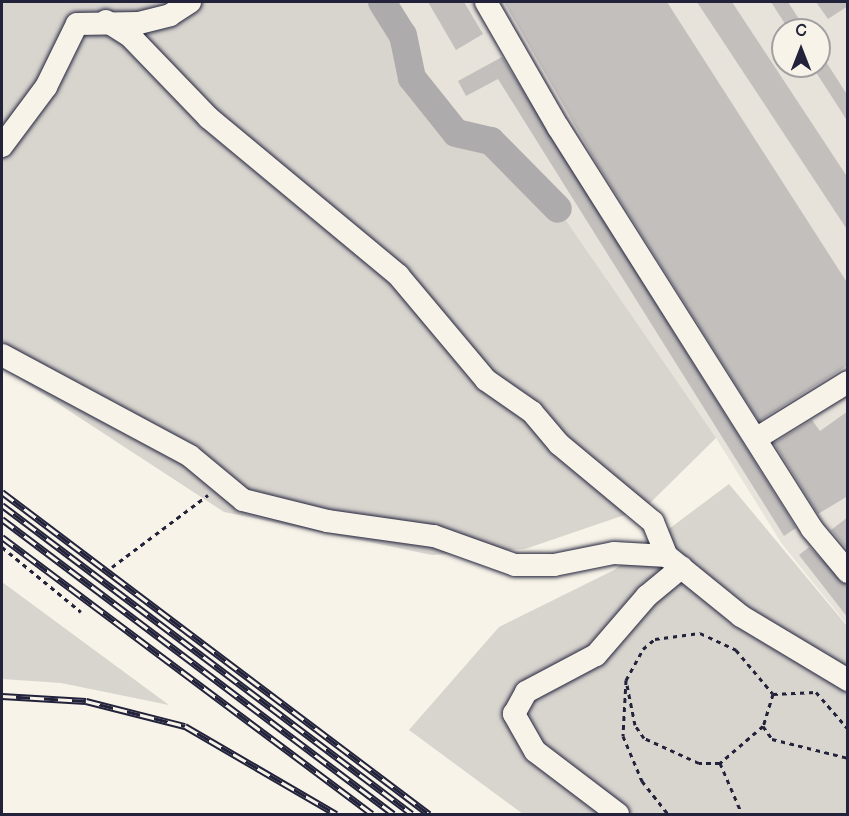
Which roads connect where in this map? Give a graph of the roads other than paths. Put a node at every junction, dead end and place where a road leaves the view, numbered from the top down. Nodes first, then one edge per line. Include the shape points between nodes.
1 (190, 2) edge
2 (486, 2) edge
3 (106, 21) junction
4 (2, 146) edge
5 (2, 355) edge
6 (848, 382) edge
7 (757, 438) junction
8 (675, 561) junction
9 (848, 572) edge
10 (848, 680) edge
11 (618, 814) edge

1 - 3 lane via 170,15 139,23
2 - 7 lane via 558,127
3 - 4 lane via 77,24 46,87
3 - 8 lane via 130,36 208,118 398,275 486,380 532,412 559,444 653,522
5 - 8 lane via 162,440 243,500 327,520 434,536 515,565 554,565 614,554
6 - 7 lane
7 - 9 lane via 812,529
8 - 10 lane via 741,616
8 - 11 lane via 596,655 526,692 514,714 535,751

